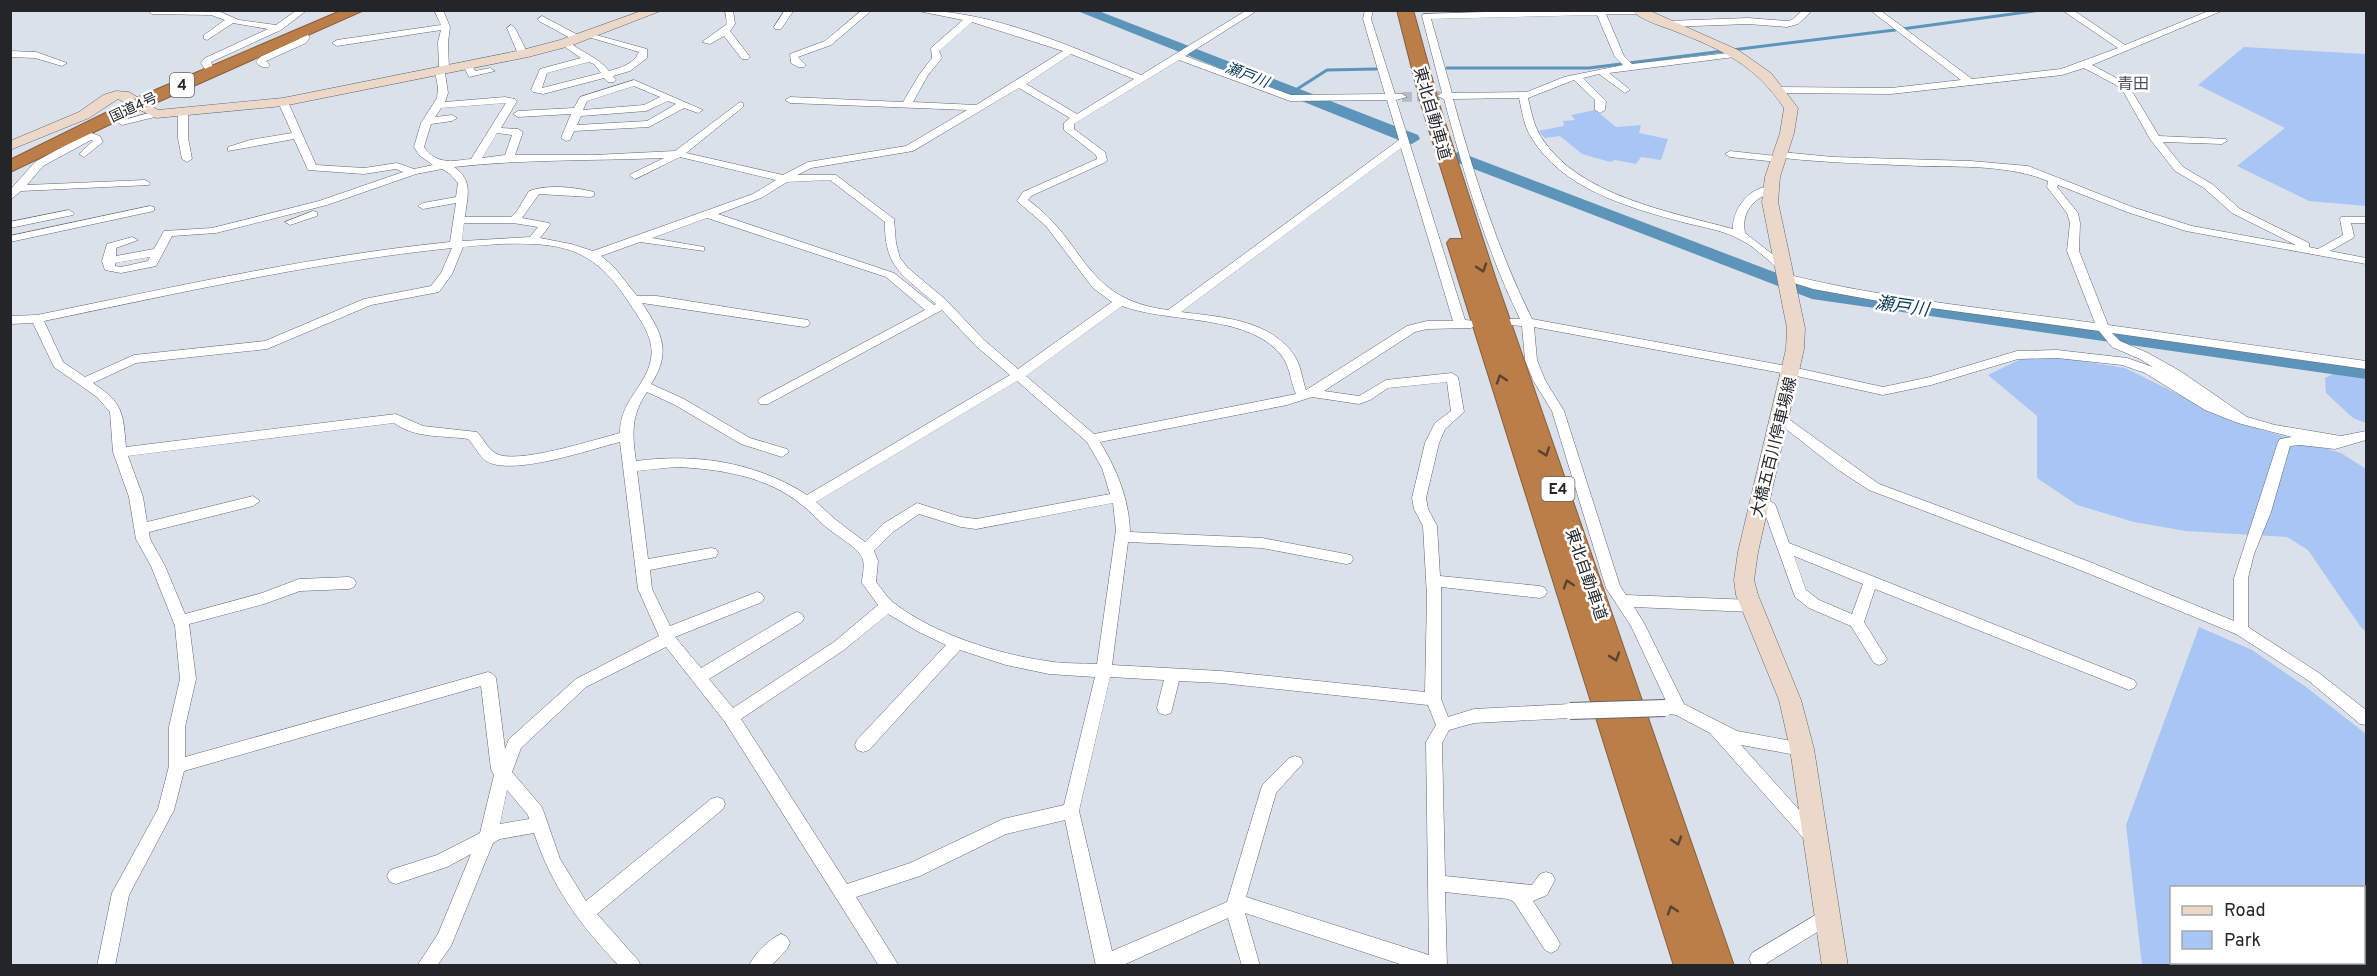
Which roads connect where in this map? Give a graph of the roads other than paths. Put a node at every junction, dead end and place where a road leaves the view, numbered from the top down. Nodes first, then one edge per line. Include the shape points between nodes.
1 (242, 10) edge
2 (303, 10) edge
3 (343, 10) edge
4 (357, 10) edge
5 (438, 10) edge
6 (657, 10) edge
7 (729, 10) edge
8 (790, 10) edge
9 (868, 10) edge
10 (917, 10) edge
11 (1254, 10) edge
12 (1369, 10) edge
13 (1391, 10) edge
14 (1405, 10) edge
15 (1809, 10) edge
16 (1874, 10) edge
17 (2220, 10) edge
18 (152, 11) edge
19 (1638, 11) edge
20 (2066, 11) edge
21 (959, 13) edge
22 (1601, 13) junction
23 (231, 19) junction
24 (542, 19) dead end
25 (970, 19) junction
26 (1667, 24) junction
27 (446, 27) junction
28 (778, 27) dead end
29 (278, 28) junction
30 (511, 28) dead end
31 (725, 32) junction
32 (299, 35) junction
33 (207, 37) dead end
34 (577, 38) junction
35 (707, 42) dead end
36 (337, 43) dead end
37 (2125, 49) junction
38 (1071, 50) junction
39 (1730, 52) junction
40 (10, 54) edge
41 (523, 54) junction
42 (1184, 54) junction
43 (745, 57) dead end
44 (588, 59) junction
45 (62, 63) dead end
46 (1627, 64) junction
47 (265, 65) dead end
48 (468, 65) junction
49 (801, 65) dead end
50 (2085, 65) junction
51 (208, 67) junction
52 (442, 70) junction
53 (490, 71) dead end
54 (1601, 71) junction
55 (606, 74) junction
56 (1576, 77) junction
57 (1142, 79) junction
58 (1971, 83) junction
59 (1019, 84) junction
60 (618, 88) junction
61 (1625, 90) dead end
62 (1779, 90) junction
63 (1445, 96) junction
64 (1523, 96) junction
65 (668, 97) junction
66 (1391, 97) junction
67 (1402, 97) tunnel mouth
68 (790, 100) dead end
69 (283, 102) junction
70 (684, 104) junction
71 (907, 104) junction
72 (440, 105) junction
73 (740, 105) dead end
74 (976, 108) junction
75 (698, 110) dead end
76 (1600, 110) dead end
77 (137, 112) junction
78 (183, 112) junction
79 (578, 112) junction
80 (518, 114) dead end
81 (453, 118) dead end
82 (1076, 118) junction
83 (428, 121) junction
84 (122, 122) dead end
85 (571, 128) junction
86 (493, 130) junction
87 (85, 134) junction
88 (297, 135) junction
89 (1403, 137) junction
90 (566, 138) dead end
91 (2155, 139) junction
92 (2222, 141) dead end
93 (10, 146) edge
94 (232, 149) dead end
95 (84, 154) dead end
96 (678, 154) junction
97 (1730, 154) dead end
98 (1779, 157) junction
99 (509, 158) junction
100 (187, 159) dead end
101 (10, 160) edge
102 (475, 161) junction
103 (445, 165) junction
104 (10, 167) edge
105 (413, 172) junction
106 (635, 176) dead end
107 (785, 178) junction
108 (2054, 179) junction
109 (145, 183) dead end
110 (377, 185) junction
111 (18, 188) junction
112 (1769, 189) junction
113 (590, 194) dead end
114 (10, 197) edge
115 (461, 199) junction
116 (423, 206) dead end
117 (150, 209) dead end
118 (69, 213) dead end
119 (707, 214) junction
120 (460, 220) junction
121 (2367, 220) edge
122 (517, 221) junction
123 (290, 222) dead end
124 (10, 225) edge
125 (1740, 235) junction
126 (10, 239) edge
127 (534, 239) junction
128 (640, 239) junction
129 (132, 240) dead end
130 (505, 240) junction
131 (455, 245) junction
132 (700, 249) dead end
133 (2317, 251) junction
134 (594, 255) junction
135 (2367, 261) edge
136 (1785, 278) junction
137 (632, 299) junction
138 (1120, 302) junction
139 (938, 307) junction
140 (1172, 313) junction
141 (37, 319) junction
142 (10, 320) edge
143 (1514, 322) dead end
144 (804, 323) dead end
145 (1528, 323) junction
146 (2105, 333) junction
147 (2367, 365) edge
148 (1792, 370) junction
149 (1017, 376) junction
150 (84, 382) junction
151 (644, 386) junction
152 (1307, 395) junction
153 (764, 401) dead end
154 (1778, 418) junction
155 (2243, 420) junction
156 (2367, 435) edge
157 (626, 436) junction
158 (1092, 439) junction
159 (2332, 439) junction
160 (120, 452) junction
161 (782, 452) dead end
162 (630, 467) junction
163 (1118, 497) junction
164 (1760, 500) junction
165 (253, 501) dead end
166 (807, 501) junction
167 (142, 528) junction
168 (1122, 537) junction
169 (1783, 546) junction
170 (866, 550) junction
171 (711, 553) dead end
172 (1346, 559) dead end
173 (642, 566) junction
174 (1433, 581) junction
175 (1871, 581) junction
176 (350, 583) dead end
177 (1540, 592) dead end
178 (757, 598) dead end
179 (1622, 601) junction
180 (887, 606) junction
181 (1752, 606) junction
182 (797, 618) dead end
183 (180, 621) junction
184 (1856, 622) junction
185 (2241, 630) junction
186 (667, 637) junction
187 (957, 643) junction
188 (1879, 659) dead end
189 (1104, 671) junction
190 (1173, 674) junction
191 (699, 677) junction
192 (2129, 684) dead end
193 (1433, 699) junction
194 (1166, 708) dead end
195 (1671, 709) junction
196 (731, 717) junction
197 (2367, 719) edge
198 (1444, 725) junction
199 (1716, 728) junction
200 (863, 745) dead end
201 (1802, 749) junction
202 (1295, 763) dead end
203 (177, 766) junction
204 (502, 775) junction
205 (717, 804) dead end
206 (1071, 811) junction
207 (539, 825) junction
208 (487, 837) junction
209 (1818, 843) junction
210 (396, 876) dead end
211 (1546, 880) dead end
212 (1437, 883) junction
213 (1513, 892) junction
214 (844, 893) junction
215 (1235, 905) junction
216 (586, 912) junction
217 (1828, 915) junction
218 (781, 943) dead end
219 (1551, 944) dead end
220 (1758, 959) dead end
221 (1106, 964) edge
222 (106, 966) edge
223 (426, 966) edge
224 (632, 966) edge
225 (758, 966) edge
226 (891, 966) edge
227 (1251, 966) edge
228 (1437, 966) edge
229 (1690, 966) edge
230 (1718, 966) edge
231 (1835, 966) edge

1 - 23 street
2 - 29 street
3 - 51 highway, 国道4号 / 4
4 - 32 highway, 国道4号 / 4
5 - 27 street
6 - 34 main road
7 - 31 street via 731,24
8 - 28 street
9 - 49 street via 828,43 793,56
10 - 21 street
11 - 42 street
12 - 66 street via 1367,19
229 -> 13 highway, 東北自動車道 / E4 via 1467,277
14 -> 230 highway, 東北自動車道 / E4 via 1481,266
15 - 26 street via 1787,24
16 - 58 street
17 - 37 street
18 - 23 street via 212,12
19 - 22 street
19 - 26 main road, 大橋五百川停車場線
20 - 37 street
21 - 25 street
22 - 46 street
22 - 63 street via 1426,16
23 - 29 street
23 - 33 street
24 - 34 street
25 - 38 street
25 - 71 street via 934,50 937,58 921,75
26 - 39 main road, 大橋五百川停車場線
27 - 36 street
27 - 52 street
29 - 51 street via 207,60
30 - 41 street
31 - 35 street
31 - 43 street
32 - 47 street via 305,38 303,41 263,59
32 - 77 highway, 国道4号 / 4
34 - 41 main road
34 - 44 street via 574,51
34 - 55 street via 644,51 642,58 627,69
37 - 50 street
38 - 57 street
38 - 59 street
39 - 46 street
39 - 62 main road, 大橋五百川停車場線 via 1758,69
40 - 45 street via 36,55
41 - 48 main road
42 - 57 street
42 - 66 street via 1294,98
44 - 55 street via 597,62
44 - 55 street via 543,71 536,90 543,92
46 - 54 street
48 - 52 main road
48 - 53 street via 471,75
50 - 58 street via 2040,76
50 - 91 street via 2127,90
51 - 77 highway, 国道4号 / 4
52 - 69 main road
52 - 72 street via 444,89
54 - 56 street
54 - 61 street
55 - 60 street
56 - 64 street
56 - 76 street via 1601,101
57 - 82 street
58 - 62 street via 1891,91
59 - 74 street
59 - 82 street
60 - 65 street via 634,83
60 - 79 street via 584,99
62 - 98 main road, 大橋五百川停車場線 via 1791,108 1788,135
63 - 64 street
63 - 145 street via 1466,164
64 - 125 street via 1536,138 1567,170 1641,207
65 - 70 street
65 - 79 street via 646,108
66 - 67 street
66 - 89 street
68 - 71 street
69 - 78 main road
69 - 88 street
70 - 75 street
70 - 85 street via 649,124
71 - 74 street
72 - 83 street
72 - 86 street via 510,100
73 - 96 street
74 - 107 street via 909,149 808,165
77 - 78 main road
77 - 84 street
77 - 87 highway, 国道4号 / 4
77 - 93 main road via 122,95 111,97 84,115
77 - 101 highway, 国道4号 / 4
78 - 100 street
79 - 80 street
79 - 85 street
81 - 83 street
82 - 138 street via 1069,123 1069,130 1101,154 1102,160 1027,194 1022,201 1051,226 1089,279
83 - 103 street via 419,148 428,158
85 - 90 street
86 - 99 street via 518,132
86 - 102 street
87 - 95 street via 98,142
87 - 104 highway, 国道4号 / 4
87 - 111 street via 39,164
88 - 94 street
88 - 105 street via 312,168 364,171 397,166
89 - 140 street
89 - 152 street via 1465,324 1411,329
91 - 92 street
91 - 133 street via 2176,166 2208,186 2225,203
96 - 99 street
96 - 106 street
96 - 107 street
97 - 98 street
98 - 108 street via 2004,167 2028,169
98 - 112 main road, 大橋五百川停車場線
99 - 102 street
102 - 103 street
103 - 105 street
103 - 115 street via 463,183
105 - 110 street
107 - 119 street via 757,196
107 - 139 street via 832,177 885,216 890,221 895,259
108 - 133 street via 2131,210 2176,220 2190,229
108 - 146 street via 2052,187 2074,215 2073,251
109 - 111 street
110 - 123 street via 369,193
110 - 129 street via 337,200 212,231 168,233 157,252 108,261 111,246
111 - 114 street
112 - 125 street via 1741,210 1737,220
112 - 136 main road, 大橋五百川停車場線
113 - 122 street via 538,191 532,194
115 - 116 street
115 - 120 street
117 - 126 street
118 - 124 street
119 - 128 street
119 - 139 street via 890,274
120 - 122 street
120 - 131 street
121 - 133 street via 2345,219 2349,236
122 - 127 street via 545,225
122 - 130 street
125 - 136 street
127 - 130 street
127 - 134 street
128 - 132 street
128 - 134 street
130 - 131 street
131 - 141 street via 343,257
131 - 150 street via 458,248 449,268 435,289 368,302 267,345 134,359
133 - 135 street
134 - 137 street via 607,265
136 - 146 street via 1856,294
136 - 148 main road, 大橋五百川停車場線 via 1796,328
137 - 144 street
137 - 151 street via 658,349
138 - 140 street
138 - 149 street
139 - 149 street
139 - 153 street
140 - 152 street via 1264,335 1289,358
141 - 142 street
141 - 150 street via 58,364
143 - 145 street
145 - 148 street
145 - 179 street via 1531,360 1558,411 1613,588
146 - 147 street
146 - 155 street via 2116,344 2176,374
148 - 154 main road, 大橋五百川停車場線
148 - 155 street via 1883,391 2018,356 2057,354 2114,359 2140,366 2209,407
149 - 158 street
149 - 166 street
150 - 160 street via 116,411
151 - 157 street via 630,408
151 - 161 street via 681,401 762,449
152 - 158 street
152 - 174 street via 1359,400 1386,384 1452,377 1458,412 1440,426 1432,443 1419,498 1430,526
154 - 164 main road, 大橋五百川停車場線
154 - 185 street via 1874,487 2096,570
155 - 159 street
156 - 159 street via 2352,440
157 - 160 street via 505,461 486,454 472,435 415,430 396,418 388,418
157 - 162 street
158 - 163 street via 1109,468
159 - 185 street via 2335,444 2285,442 2241,578
160 - 167 street
162 - 166 street via 667,462 724,467 756,474 793,490
162 - 173 street
163 - 168 street
163 - 170 street via 976,524 917,508
164 - 169 street via 1770,508
164 - 181 main road, 大橋五百川停車場線 via 1744,580
165 - 167 street
166 - 170 street
167 - 183 street via 143,539
168 - 172 street via 1262,543
168 - 189 street
169 - 175 street
169 - 184 street via 1800,593 1814,604
170 - 180 street via 871,561 869,583
171 - 173 street
173 - 186 street via 645,589
174 - 177 street
174 - 193 street
175 - 184 street
175 - 192 street
176 - 183 street via 299,585
178 - 186 street via 723,609
179 - 181 street
179 - 195 street via 1637,623
180 - 187 street via 916,625
180 - 196 street via 839,646
181 - 201 main road, 大橋五百川停車場線 via 1790,700
182 - 191 street
183 - 203 street via 188,679 177,727
184 - 188 street
185 - 197 street via 2314,676
186 - 191 street
186 - 204 street via 581,683 515,744
187 - 189 street via 1028,664
187 - 200 street
189 - 190 street
189 - 206 street
190 - 193 street
190 - 194 street
191 - 196 street
193 - 198 street
195 - 198 street, bridge via 1474,716
195 - 199 street
196 - 214 street
198 - 212 street via 1434,742
199 - 201 street via 1734,737
199 - 209 street
201 - 209 main road, 大橋五百川停車場線
202 - 215 street via 1269,789
203 - 204 street via 488,678
203 - 222 street via 166,810 121,893
204 - 207 street via 536,812
204 - 208 street
205 - 216 street
206 - 214 street via 1003,827 914,870
206 - 221 street
207 - 208 street
207 - 216 street via 552,862
208 - 210 street via 441,861
208 - 223 street via 445,940
209 - 217 main road, 大橋五百川停車場線
211 - 213 street via 1533,893
212 - 213 street
212 - 228 street
213 - 219 street via 1520,896
214 - 226 street
215 - 221 street
215 - 227 street
215 - 228 street
216 - 224 street
217 - 220 street
217 - 231 main road, 大橋五百川停車場線
218 - 225 street

